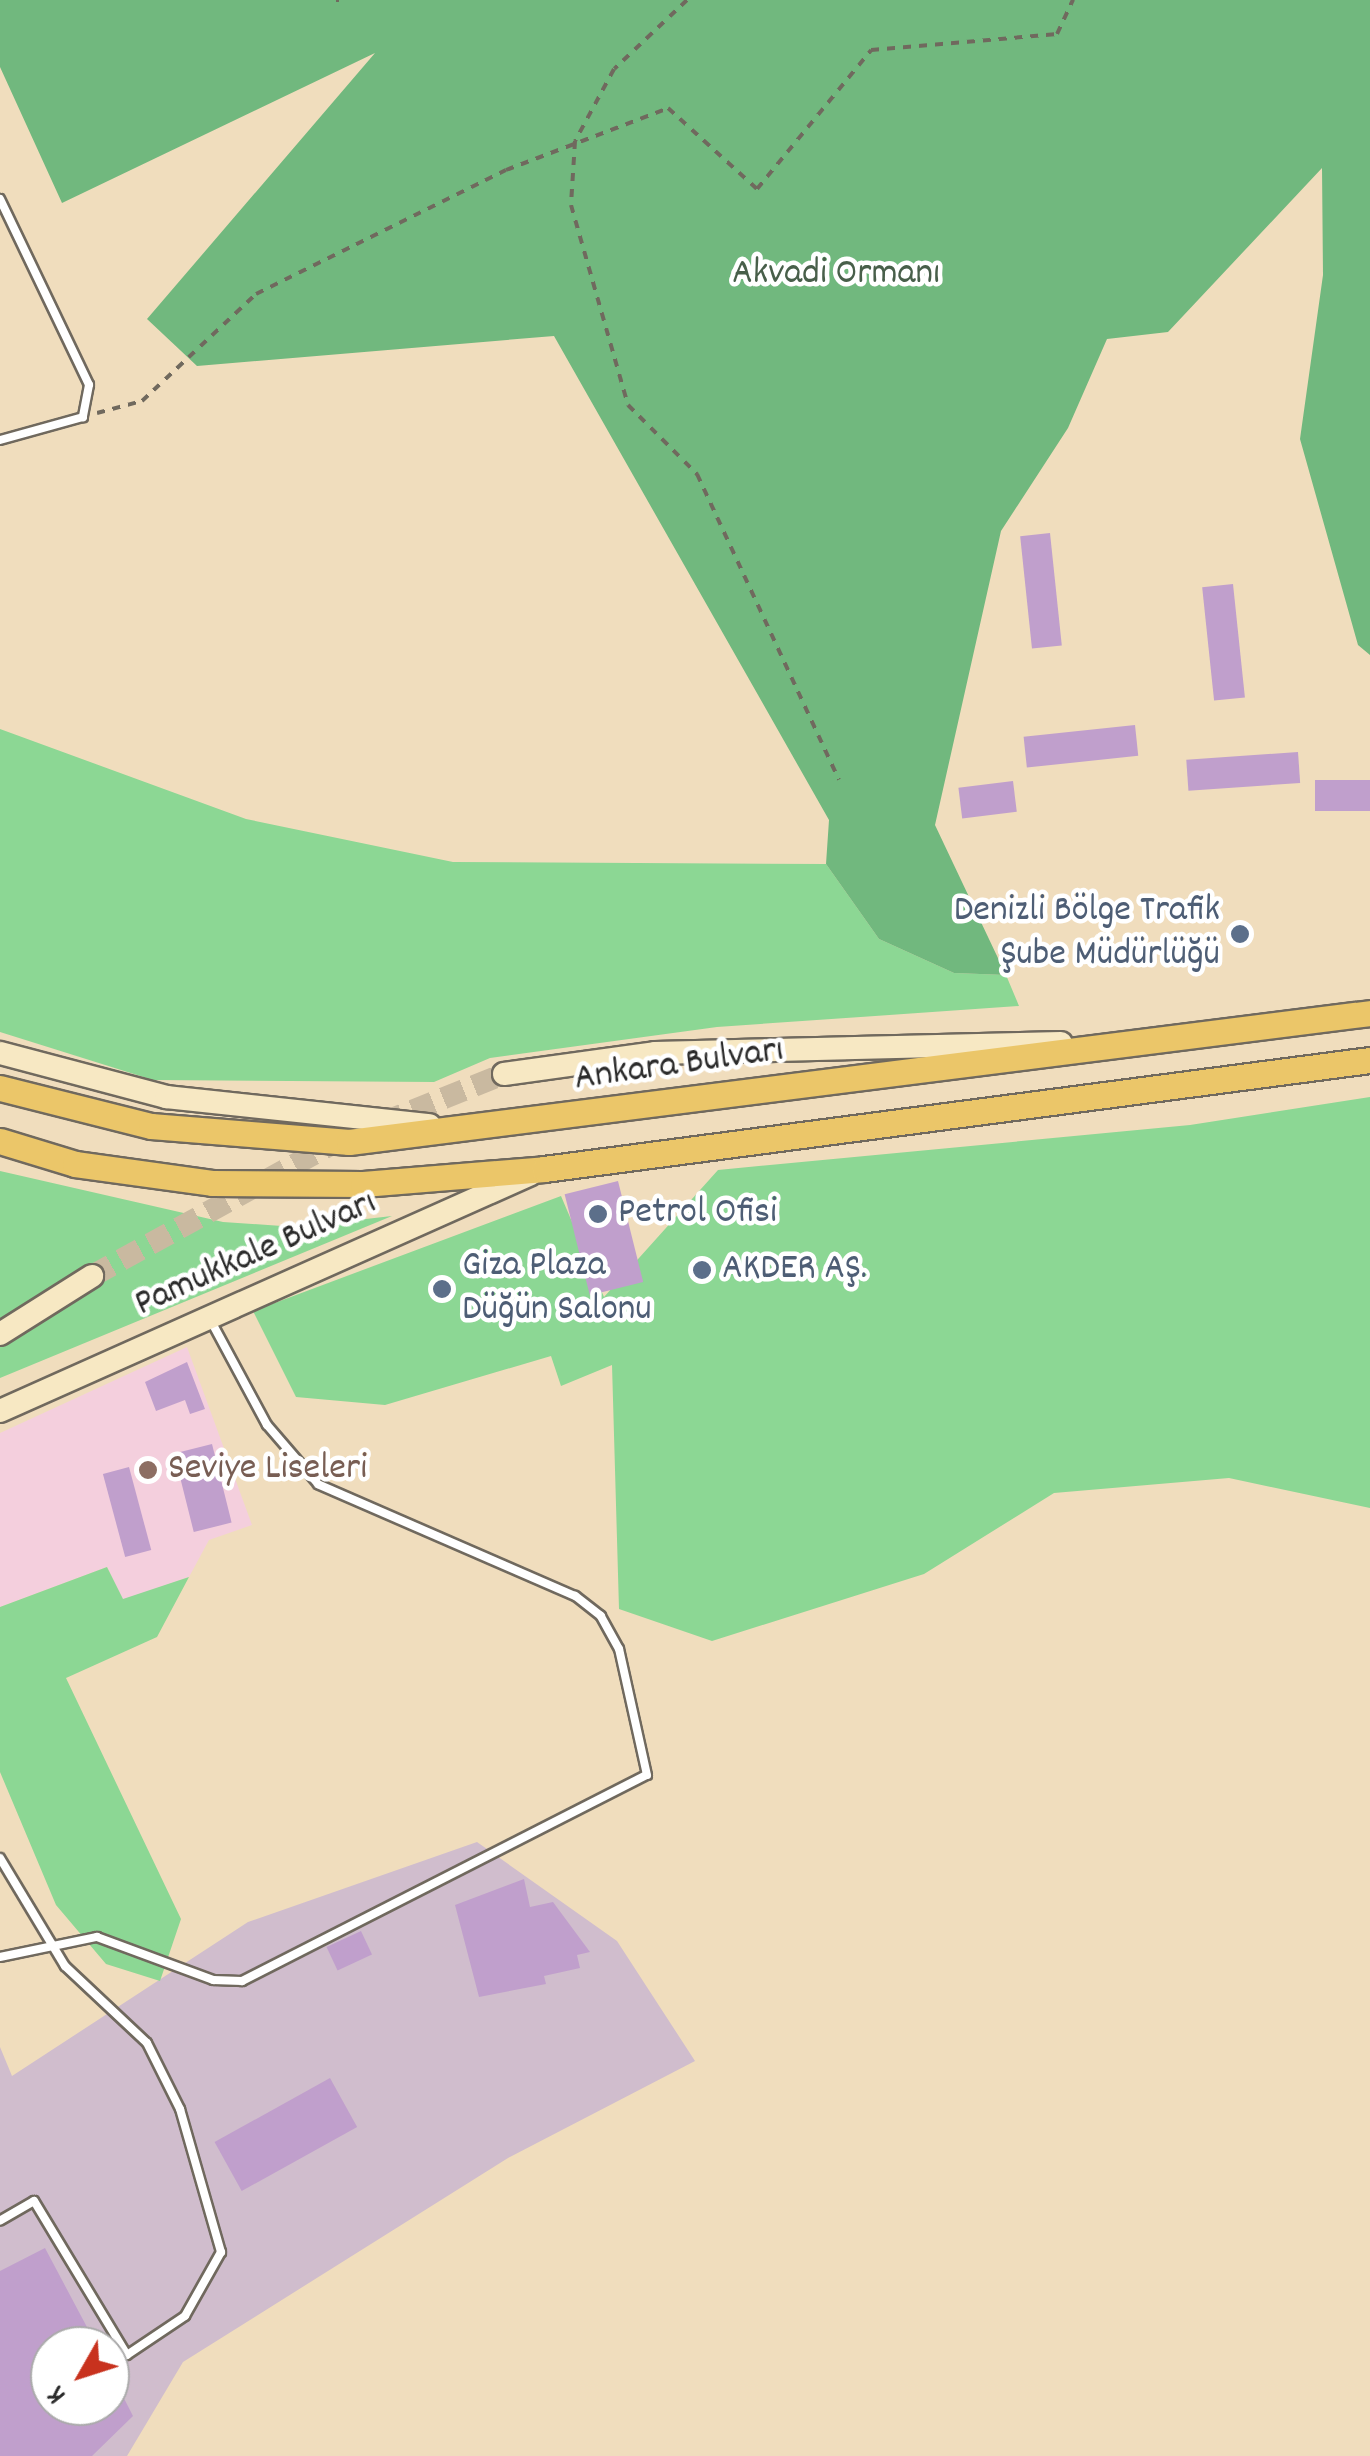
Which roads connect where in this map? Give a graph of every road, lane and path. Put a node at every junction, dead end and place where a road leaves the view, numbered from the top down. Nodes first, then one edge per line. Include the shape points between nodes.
1 (687, 0) edge
2 (1073, 0) edge
3 (576, 141) junction
4 (0, 199) edge
5 (83, 418) junction
6 (0, 440) edge
7 (839, 780) dead end
8 (1370, 1013) edge
9 (1104, 1042) junction
10 (0, 1053) edge
11 (1370, 1060) edge
12 (504, 1074) tunnel mouth
13 (0, 1088) edge
14 (478, 1131) junction
15 (0, 1141) edge
16 (544, 1169) junction
17 (92, 1276) tunnel mouth
18 (208, 1314) junction
19 (0, 1334) edge
20 (0, 1411) edge
21 (1, 1862) edge
22 (48, 1942) junction
23 (0, 1958) edge
24 (0, 2221) edge

1 - 3 path via 614,68
2 - 3 path via 1057,34 871,50 757,189 668,108
3 - 5 path via 256,294 142,401
3 - 7 path via 572,205 628,405 697,474
4 - 5 lane via 89,386
5 - 6 lane
8 - 9 main road, Ankara Bulvarı
9 - 12 main road via 655,1054
9 - 14 main road, Ankara Bulvarı
10 - 14 main road via 166,1097
11 - 16 main road
13 - 14 main road, Ankara Bulvarı via 151,1126 250,1135 349,1142
15 - 16 main road via 74,1164 212,1183 362,1184
16 - 18 main road, Pamukkale Bulvarı
17 - 19 main road, Pamukkale Bulvarı
18 - 20 main road, Pamukkale Bulvarı
18 - 22 lane via 267,1425 318,1484 575,1596 601,1616 619,1649 647,1774 242,1981 213,1980 96,1937
21 - 22 lane
22 - 23 lane
22 - 24 lane via 146,2043 180,2109 221,2252 185,2316 126,2356 34,2201

